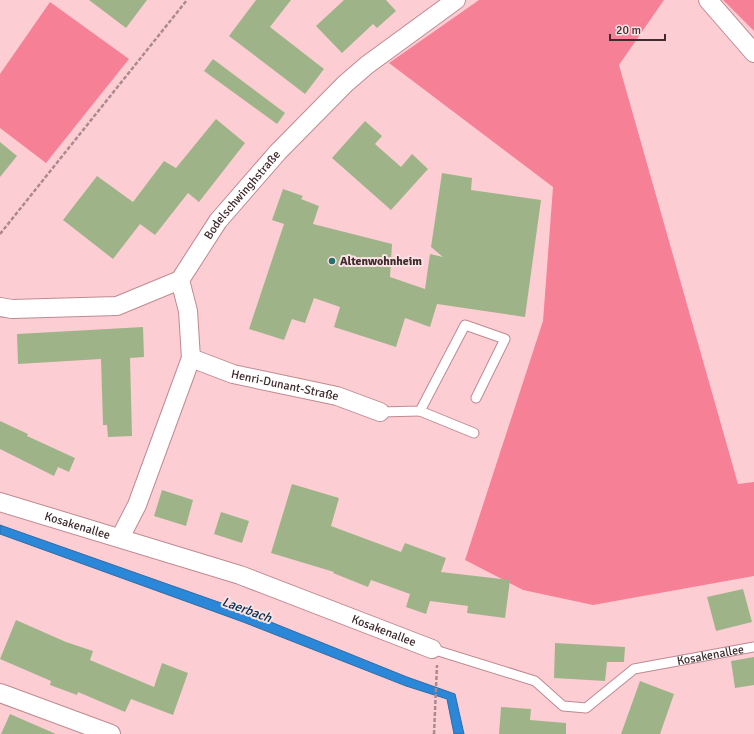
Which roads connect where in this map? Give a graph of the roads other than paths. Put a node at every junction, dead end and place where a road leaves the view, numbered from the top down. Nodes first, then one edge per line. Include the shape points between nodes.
1 (456, 0) edge
2 (708, 0) edge
3 (754, 53) edge
4 (180, 280) junction
5 (0, 307) edge
6 (191, 358) junction
7 (476, 398) dead end
8 (420, 411) junction
9 (380, 412) joint
10 (474, 433) dead end
11 (0, 502) edge
12 (120, 538) junction
13 (754, 647) edge
14 (432, 649) joint
15 (0, 693) edge
16 (111, 734) edge

1 - 4 street, Bodelschwinghstraße via 345,84 278,152 218,221
2 - 3 street
4 - 5 street via 117,306 12,309
4 - 6 street via 188,311
6 - 9 street, Henri-Dunant-Straße via 233,374 337,396
6 - 12 street via 137,505
7 - 8 lane via 504,340 465,325
8 - 9 lane
8 - 10 lane
11 - 12 street, Kosakenallee
12 - 14 street, Kosakenallee via 240,575
13 - 14 lane, Kosakenallee via 634,669 586,708 563,706 535,681
15 - 16 street

